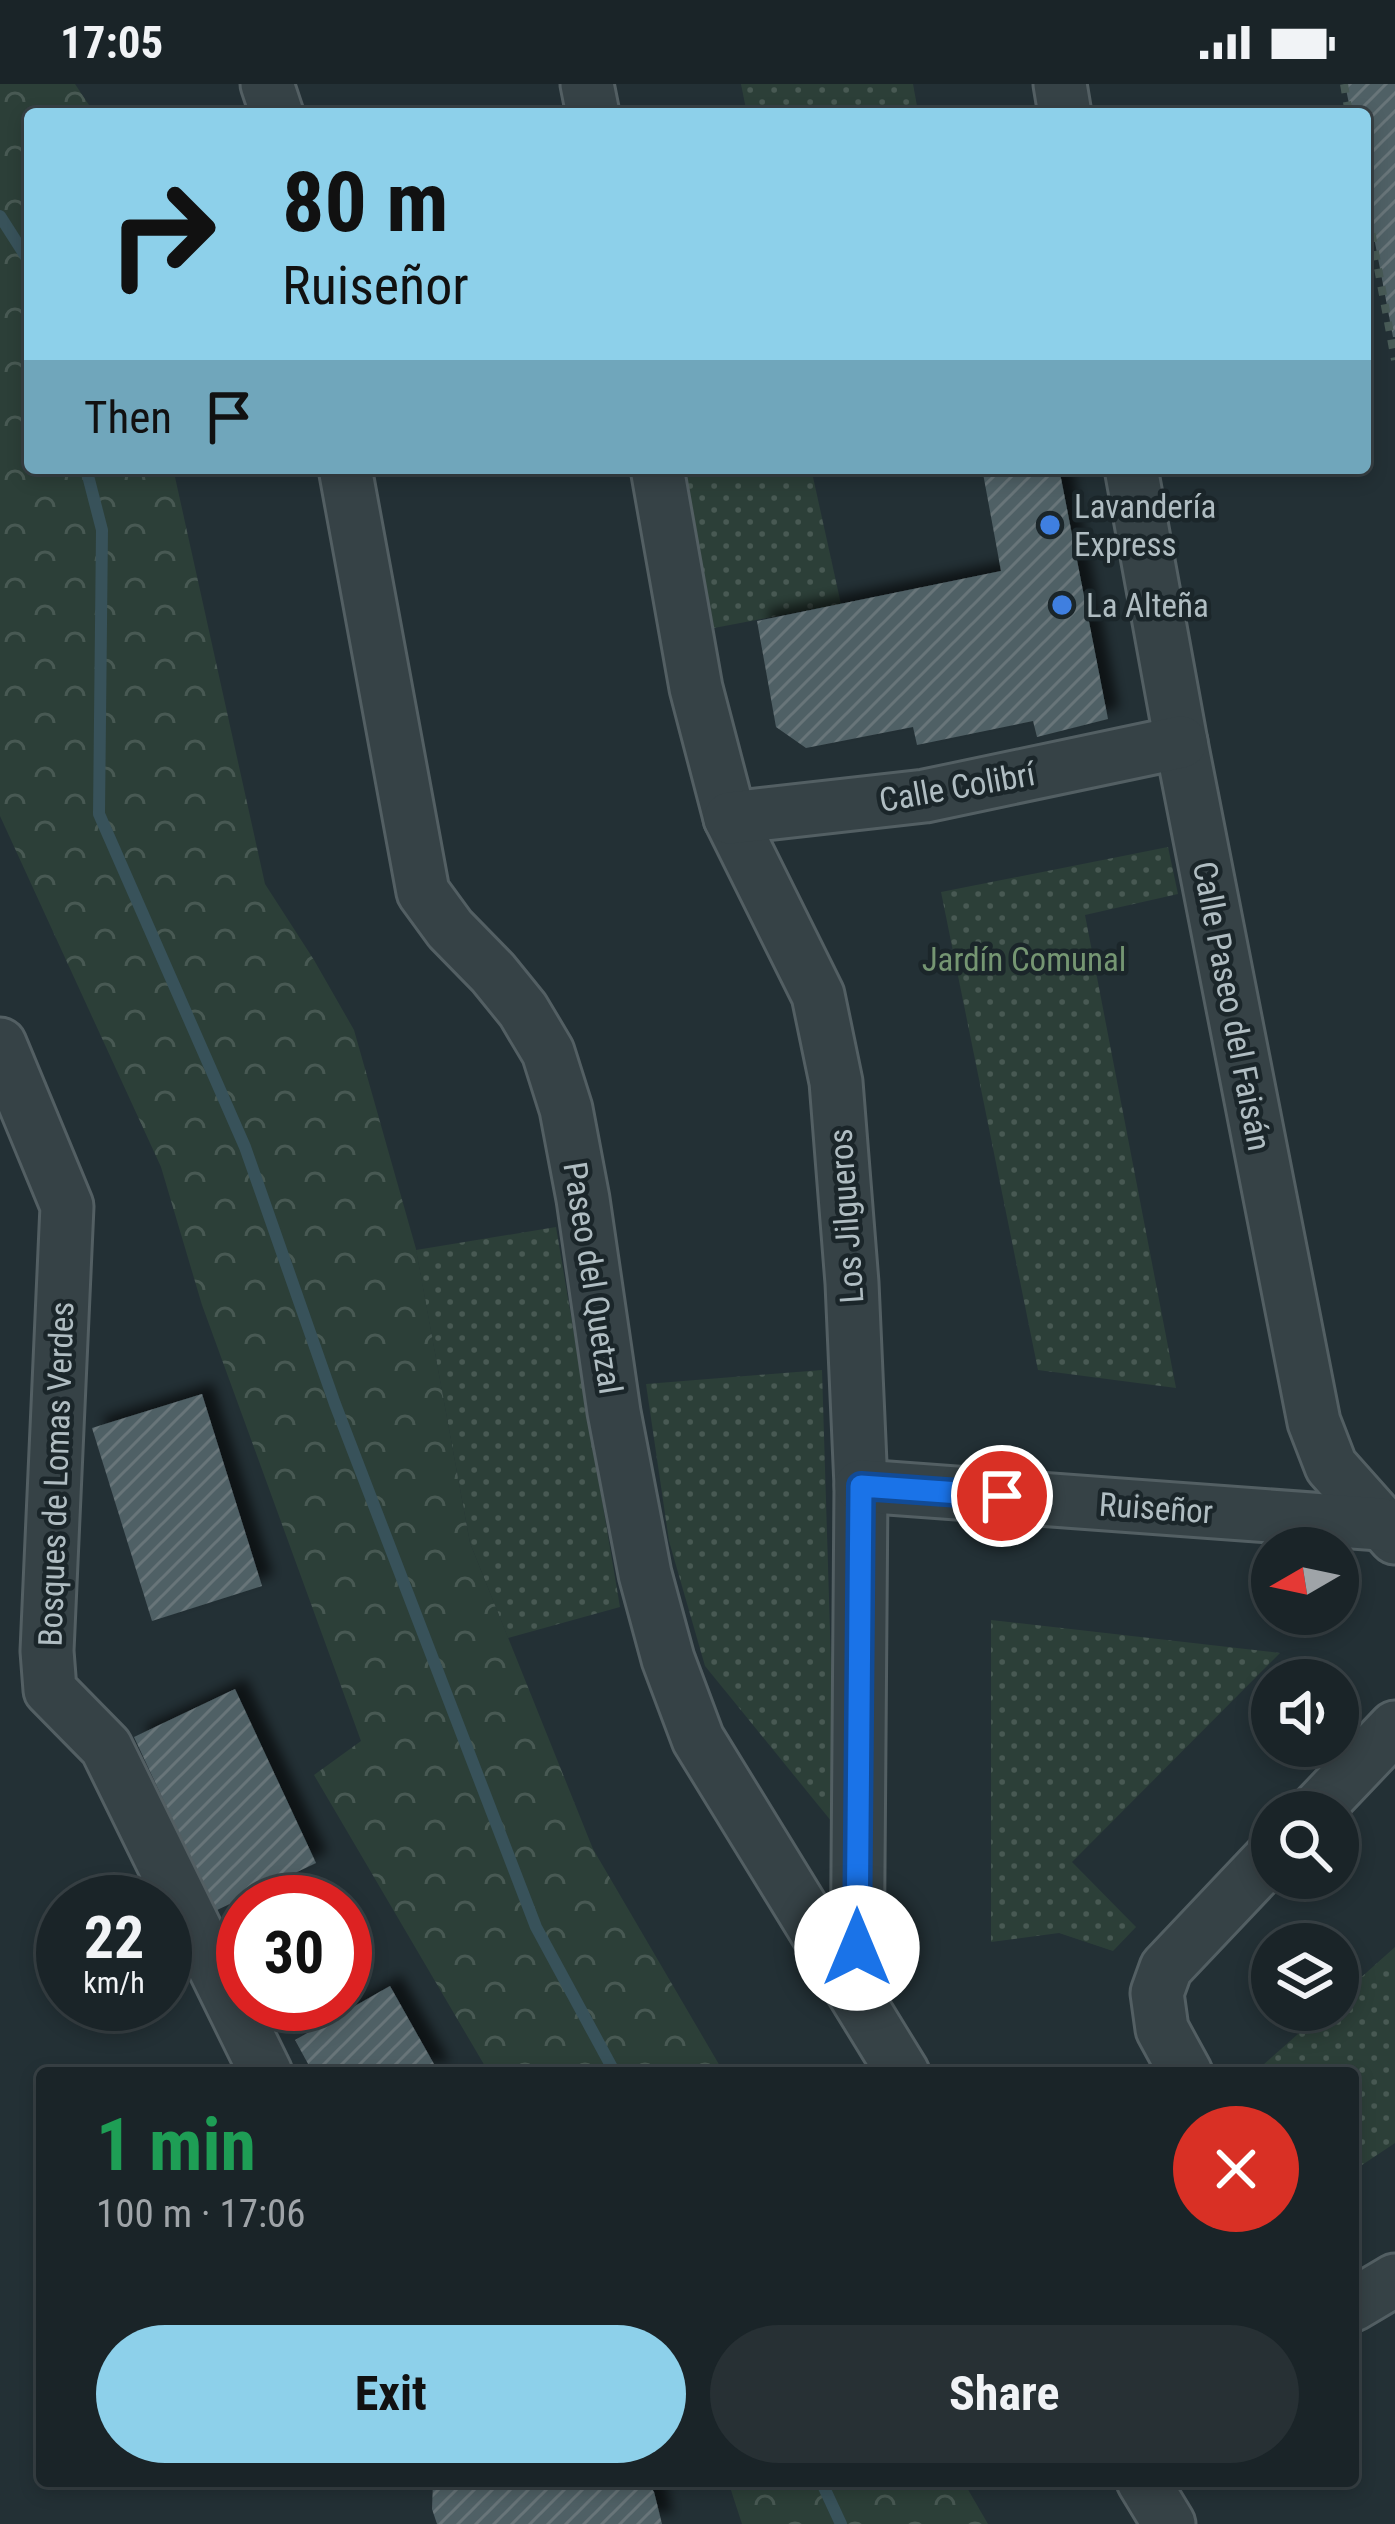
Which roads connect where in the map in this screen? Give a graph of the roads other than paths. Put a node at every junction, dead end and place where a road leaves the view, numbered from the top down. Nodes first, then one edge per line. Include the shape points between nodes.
1 (346, 474) edge
2 (658, 474) edge
3 (1132, 474) edge
4 (1180, 742) junction
5 (730, 818) junction
6 (0, 1045) edge
7 (861, 1486) junction
8 (1391, 1527) edge
9 (1395, 1727) edge
10 (1334, 1791) edge
11 (1251, 1878) edge
12 (857, 1995) junction
13 (263, 2067) edge
14 (899, 2067) edge
15 (1183, 2067) edge
16 (1395, 2280) edge
17 (1359, 2301) edge
18 (1147, 2487) edge
19 (1169, 2524) edge

1 - 12 street, Paseo del Quetzal via 423,892 523,1010 548,1052 566,1109 618,1435 668,1660 698,1739
2 - 5 street, Los Jilgueros via 696,688
3 - 4 street, Calle Paseo del Faisán
4 - 5 street, Calle Colibrí via 925,796
4 - 8 street, Calle Paseo del Faisán via 1314,1423 1331,1466
5 - 7 street, Los Jilgueros via 818,994 836,1082
6 - 13 street, Bosques de Lomas Verdes via 68,1206 50,1690 106,1747
7 - 8 street, Ruiseñor
7 - 12 street, Los Jilgueros
9 - 10 street
11 - 15 street via 1166,1968 1157,1993 1162,2029
12 - 14 street, Paseo del Quetzal
16 - 17 street
18 - 19 street

